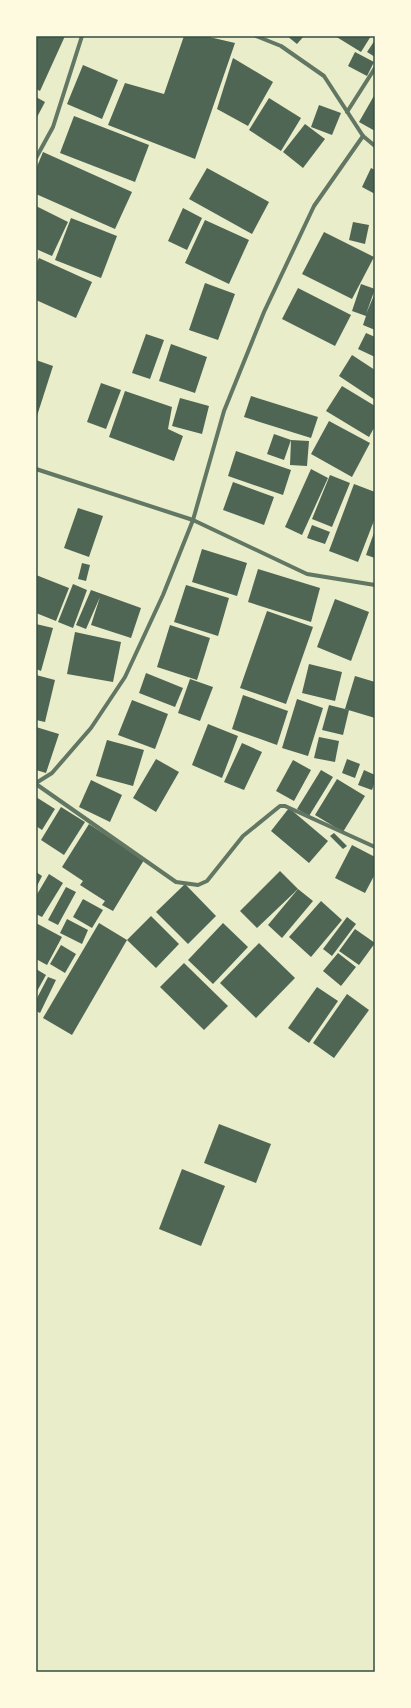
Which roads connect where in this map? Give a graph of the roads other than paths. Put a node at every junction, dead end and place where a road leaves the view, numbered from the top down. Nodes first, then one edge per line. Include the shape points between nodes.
1 (82, 36) edge
2 (256, 36) edge
3 (375, 68) edge
4 (346, 112) junction
5 (363, 136) junction
6 (375, 146) edge
7 (36, 158) edge
8 (36, 469) edge
9 (193, 520) junction
10 (375, 585) edge
11 (36, 783) edge
12 (375, 847) edge

1 - 7 street via 53,126
2 - 4 street via 281,46 324,76
3 - 4 street
4 - 5 street
5 - 6 street
5 - 9 street via 314,206 264,312 224,411
8 - 9 street
9 - 10 street via 307,574
9 - 11 street via 163,595 125,677 91,728 52,774
11 - 12 street via 176,882 198,886 207,881 243,836 280,806 286,806

